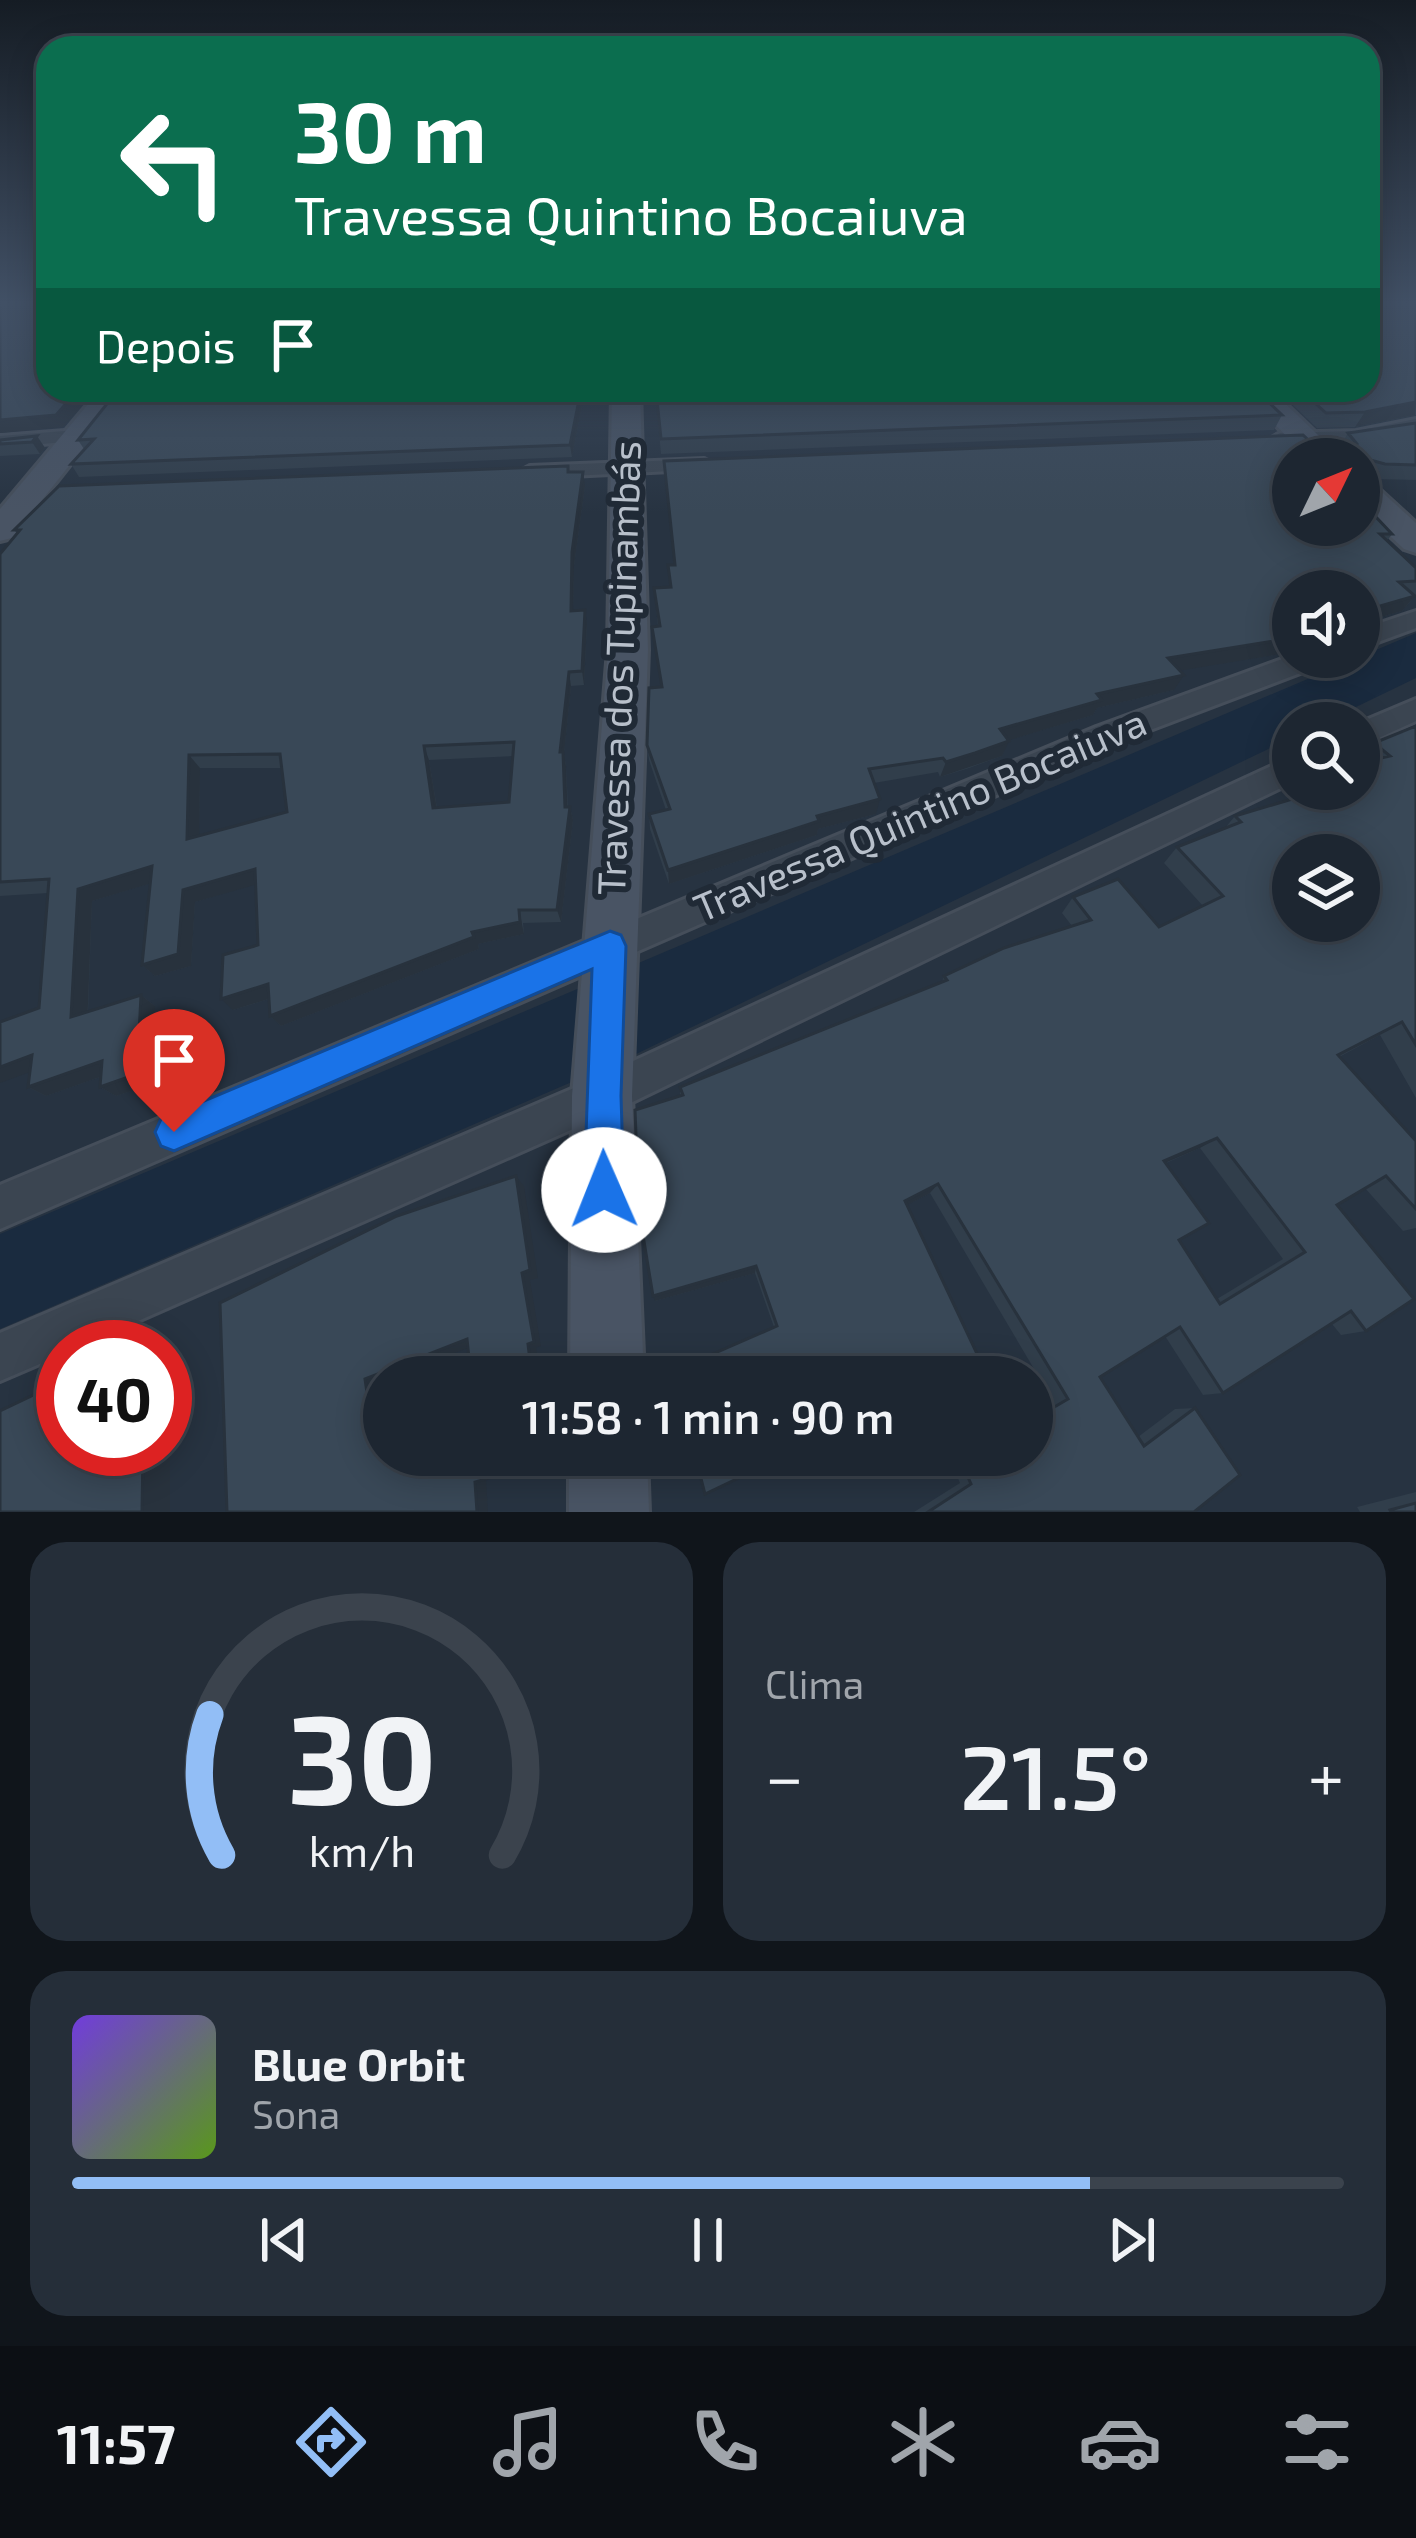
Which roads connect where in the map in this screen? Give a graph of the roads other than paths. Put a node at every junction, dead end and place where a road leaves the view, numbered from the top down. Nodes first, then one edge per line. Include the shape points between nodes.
1 (105, 402) edge
2 (626, 402) edge
3 (1268, 402) edge
4 (1416, 424) edge
5 (78, 436) junction
6 (1305, 438) edge
7 (1352, 438) edge
8 (1257, 440) edge
9 (0, 442) edge
10 (1272, 442) edge
11 (719, 464) edge
12 (626, 468) junction
13 (507, 473) edge
14 (1380, 509) edge
15 (0, 531) edge
16 (1416, 542) edge
17 (1416, 619) edge
18 (1380, 632) edge
19 (1272, 673) edge
20 (1416, 709) edge
21 (1380, 726) edge
22 (1272, 778) edge
23 (610, 946) junction
24 (602, 1096) junction
25 (0, 1207) edge
26 (607, 1356) edge
27 (0, 1357) edge
28 (608, 1476) edge
29 (609, 1512) edge

1 - 5 street
2 - 12 street, Travessa dos Tupinambás
3 - 6 street
4 - 7 street
5 - 9 street
5 - 15 street via 44,489
8 - 10 street
11 - 12 street
12 - 13 street
12 - 23 street, Travessa dos Tupinambás via 628,650
14 - 16 street
17 - 18 street
19 - 23 street, Travessa Quintino Bocaiuva via 1106,734
20 - 21 street
22 - 24 street
23 - 24 street, Travessa dos Tupinambás
23 - 25 street, Travessa Quintino Bocaiuva
24 - 26 street, Travessa dos Tupinambás
24 - 27 street
28 - 29 street

